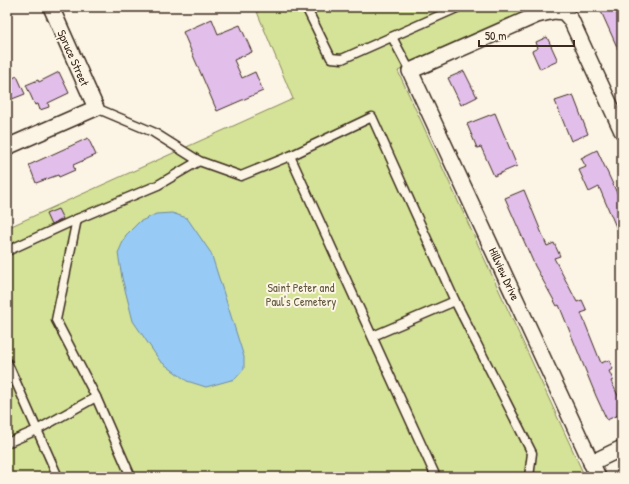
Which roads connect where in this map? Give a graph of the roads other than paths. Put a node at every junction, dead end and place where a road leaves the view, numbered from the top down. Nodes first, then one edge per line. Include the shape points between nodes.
1 (51, 7) edge
2 (306, 7) edge
3 (459, 7) edge
4 (392, 37) junction
5 (410, 71) junction
6 (96, 108) junction
7 (622, 130) edge
8 (7, 147) edge
9 (290, 156) junction
10 (199, 160) junction
11 (77, 219) junction
12 (7, 251) edge
13 (455, 301) junction
14 (373, 336) junction
15 (7, 362) edge
16 (96, 397) junction
17 (37, 430) junction
18 (7, 443) edge
19 (622, 448) edge
20 (591, 463) junction
21 (58, 477) edge
22 (130, 477) edge
23 (436, 477) edge
24 (529, 477) edge
25 (598, 477) edge

1 - 6 street, Spruce Street
2 - 4 lane via 330,58 342,59
3 - 4 lane
4 - 5 lane
5 - 7 street via 537,15 554,11 564,12 571,20
5 - 20 street, Hillview Drive
6 - 8 street
6 - 10 lane via 153,132
9 - 10 lane via 241,176
9 - 13 lane via 372,117
9 - 14 lane
10 - 11 lane via 158,185
11 - 12 lane
11 - 16 lane via 56,320
13 - 14 lane
13 - 24 lane via 532,453
14 - 23 lane
15 - 17 lane
16 - 17 lane
16 - 22 lane
17 - 18 lane
17 - 21 lane
19 - 20 street
20 - 25 street, Hillview Drive

